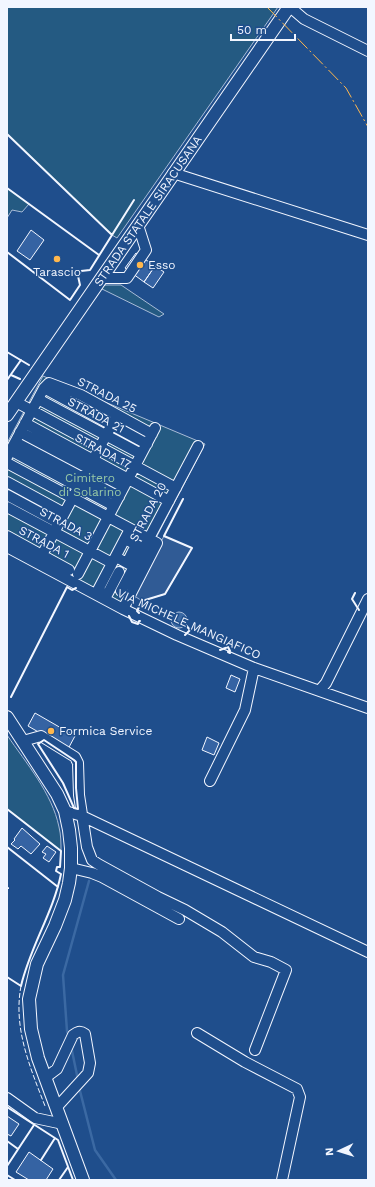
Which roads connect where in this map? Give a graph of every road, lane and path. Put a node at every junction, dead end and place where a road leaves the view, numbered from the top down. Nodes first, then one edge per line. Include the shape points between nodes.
1 (290, 7) edge
2 (368, 51) edge
3 (174, 173) junction
4 (138, 225) junction
5 (368, 235) edge
6 (102, 278) junction
7 (46, 385) junction
8 (38, 399) junction
9 (16, 402) junction
10 (32, 410) junction
11 (117, 414) junction
12 (7, 415) edge
13 (111, 425) junction
14 (23, 428) junction
15 (106, 435) junction
16 (147, 444) junction
17 (198, 446) dead end
18 (100, 447) junction
19 (11, 450) edge
20 (141, 454) junction
21 (7, 463) edge
22 (90, 464) junction
23 (135, 466) junction
24 (7, 482) edge
25 (80, 482) junction
26 (126, 483) junction
27 (176, 488) junction
28 (7, 496) edge
29 (72, 498) junction
30 (169, 501) junction
31 (116, 502) junction
32 (7, 507) edge
33 (64, 513) junction
34 (108, 517) junction
35 (56, 528) junction
36 (130, 529) junction
37 (7, 536) edge
38 (153, 541) junction
39 (134, 543) junction
40 (7, 547) edge
41 (90, 551) junction
42 (42, 555) junction
43 (119, 564) junction
44 (121, 591) dead end
45 (102, 592) dead end
46 (368, 599) edge
47 (123, 609) junction
48 (254, 668) junction
49 (320, 690) junction
50 (368, 708) edge
51 (7, 716) edge
52 (23, 741) junction
53 (210, 781) dead end
54 (65, 811) junction
55 (82, 816) junction
56 (71, 868) junction
57 (179, 919) dead end
58 (368, 952) edge
59 (197, 1033) dead end
60 (255, 1050) dead end
61 (45, 1078) junction
62 (7, 1098) edge
63 (56, 1108) junction
64 (63, 1124) junction
65 (84, 1180) edge
66 (282, 1180) edge

1 - 2 street via 304,19
1 - 3 main road, STRADA STATALE SIRACUSANA
3 - 4 main road, STRADA STATALE SIRACUSANA
3 - 5 street
4 - 6 main road, STRADA STATALE SIRACUSANA
4 - 6 street via 146,250 127,278
6 - 9 main road, STRADA STATALE SIRACUSANA
7 - 8 street
7 - 11 street, STRADA 25 via 82,395
7 - 13 street
8 - 10 street
8 - 15 street, STRADA 21
9 - 10 street
9 - 12 main road, STRADA STATALE SIRACUSANA
10 - 14 street
10 - 18 street
11 - 13 street
11 - 16 street, STRADA 25 via 154,431
13 - 15 street
13 - 16 street
14 - 19 street
14 - 22 street, STRADA 17
15 - 18 street
15 - 20 street, STRADA 21
16 - 20 street
17 - 27 street, STRADA 20
18 - 22 street
18 - 23 street
19 - 25 street
20 - 23 street
21 - 29 street
22 - 25 street
22 - 26 street, STRADA 17
23 - 26 street
23 - 27 street
24 - 33 street
25 - 29 street
25 - 31 street
26 - 30 street, STRADA 17
26 - 31 street
27 - 30 street, STRADA 20
28 - 35 street
29 - 33 street
29 - 34 street
30 - 38 street, STRADA 20
31 - 34 street
32 - 35 street, STRADA 3
33 - 35 street
34 - 36 street
34 - 41 street
35 - 41 street, STRADA 3
35 - 42 street
36 - 38 street
36 - 39 street
37 - 42 street, STRADA 1
38 - 39 street, STRADA 20
38 - 47 street
39 - 43 street
39 - 43 street, STRADA 20
40 - 47 street, VIA MICHELE MANGIAFICO
41 - 42 street, STRADA 1 via 74,572
41 - 43 street, STRADA 3
43 - 44 street, STRADA 3 via 129,577
43 - 45 street
46 - 49 street via 326,684
47 - 48 street, VIA MICHELE MANGIAFICO
48 - 49 street, VIA MICHELE MANGIAFICO
48 - 53 street via 245,710
49 - 50 street, VIA MICHELE MANGIAFICO
51 - 52 main road
52 - 54 main road
52 - 55 street via 41,736 75,758 78,763
54 - 55 street
54 - 56 main road via 71,842
55 - 58 street
55 - 60 street via 92,860 222,932 254,957 286,970
56 - 57 street via 102,877
56 - 61 main road via 65,900 37,964 29,999 31,1029
59 - 66 street via 297,1089 300,1097
61 - 63 main road
61 - 63 street via 57,1069 72,1035 77,1032 85,1034 90,1063 88,1073
62 - 64 street via 35,1118
63 - 64 main road
64 - 65 main road

